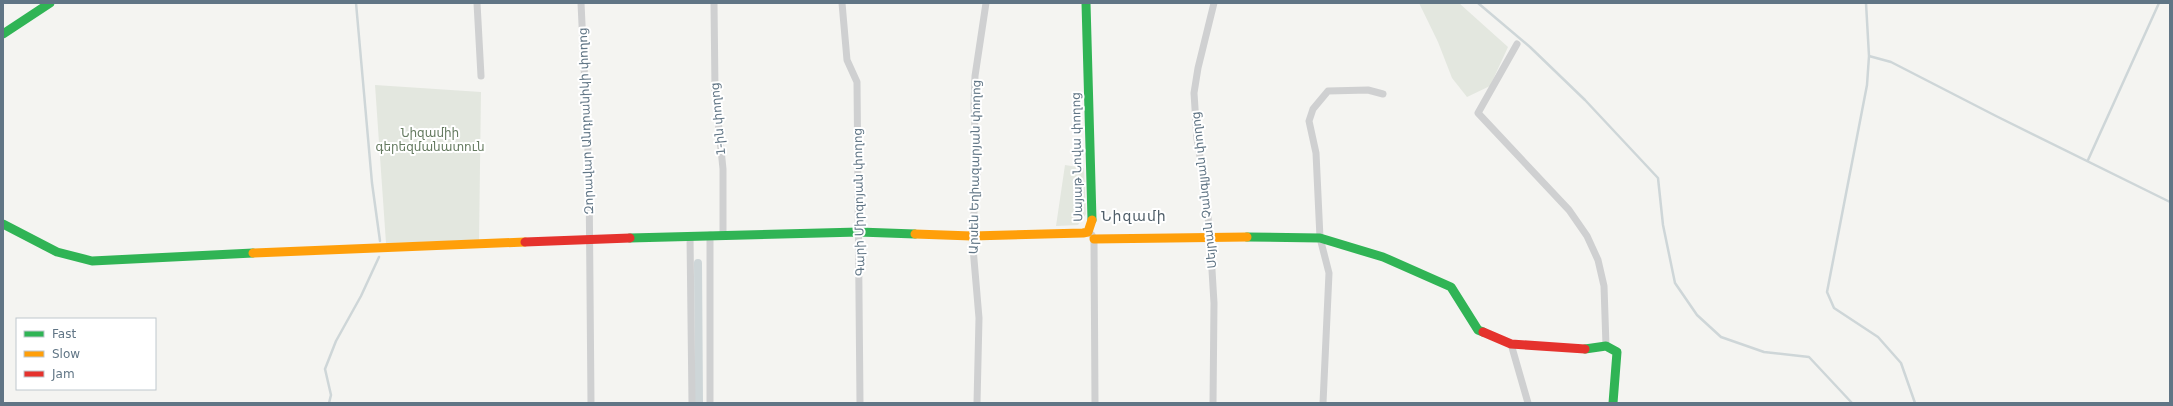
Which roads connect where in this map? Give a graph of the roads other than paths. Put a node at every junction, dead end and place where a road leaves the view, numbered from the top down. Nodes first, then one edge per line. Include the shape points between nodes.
1 (50, 3) edge
2 (477, 3) edge
3 (581, 3) edge
4 (714, 3) edge
5 (842, 3) edge
6 (986, 3) edge
7 (1086, 3) edge
8 (1214, 3) edge
9 (3, 34) edge
10 (1517, 44) dead end
11 (481, 76) dead end
12 (1383, 94) dead end
13 (3, 224) edge
14 (859, 232) junction
15 (1088, 232) junction
16 (710, 235) junction
17 (723, 235) junction
18 (690, 236) junction
19 (972, 236) junction
20 (1210, 237) junction
21 (1320, 238) junction
22 (589, 239) junction
23 (1094, 240) junction
24 (1511, 344) junction
25 (1606, 346) junction
26 (591, 403) edge
27 (692, 403) edge
28 (710, 403) edge
29 (860, 403) edge
30 (977, 403) edge
31 (1095, 403) edge
32 (1213, 403) edge
33 (1323, 403) edge
34 (1528, 403) edge
35 (1613, 403) edge

1 - 9 main road
2 - 11 street
3 - 22 street, Զորավար Անդրանիկի փողոց via 589,172
4 - 17 street, 1-ին փողոց via 715,90 723,169
5 - 14 street, Գարի Միրզոյան փողոց via 847,60 857,82
6 - 19 street, Արսեն Եղիազարյան փողոց via 975,84 974,143 977,178
7 - 15 main road, Սայաթ Նովա փողոց via 1092,223
8 - 20 street, Սեյրան Չանգլյան փողոց via 1194,93 1197,139 1206,186
10 - 25 street via 1478,113 1569,210 1587,236 1598,260 1604,286
12 - 21 street via 1368,90 1328,91 1313,109 1309,121 1316,154
13 - 22 main road via 51,251 92,261
14 - 17 main road
14 - 19 main road
14 - 29 street, Գարի Միրզոյան փողոց
15 - 19 main road
15 - 23 street, Սայաթ Նովա փողոց
16 - 17 main road
16 - 18 main road
16 - 28 street
18 - 22 main road
18 - 27 street
19 - 30 street, Արսեն Եղիազարյան փողոց via 979,318
20 - 21 main road
20 - 23 main road
20 - 32 street, Սեյրան Չանգլյան փողոց via 1214,303
21 - 24 main road via 1383,257 1451,287 1478,330
21 - 33 street via 1330,273
22 - 26 street, Զորավար Անդրանիկի փողոց
23 - 31 street
24 - 25 main road via 1591,349
24 - 34 street
25 - 35 main road via 1617,352

